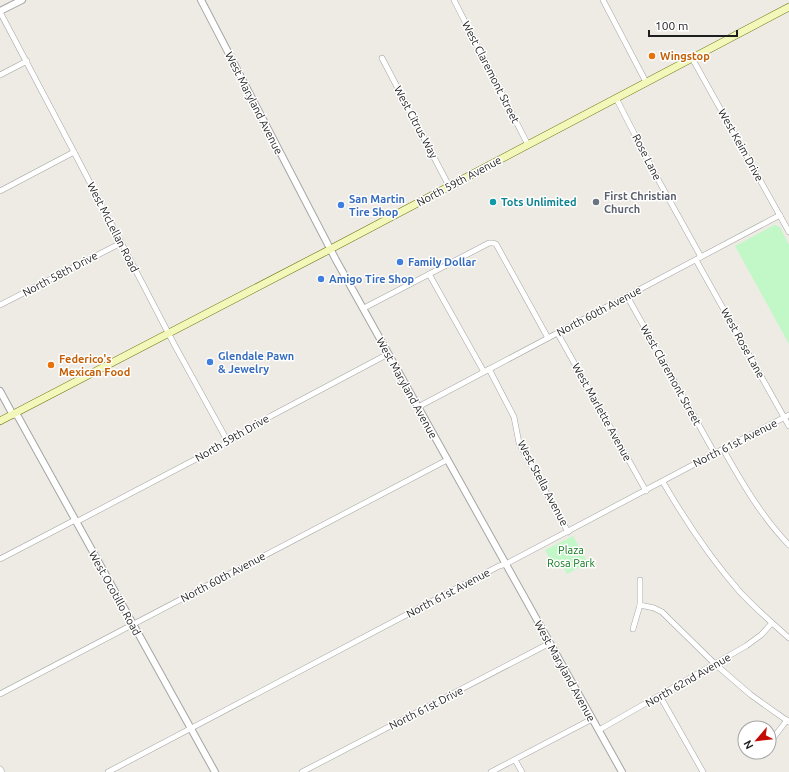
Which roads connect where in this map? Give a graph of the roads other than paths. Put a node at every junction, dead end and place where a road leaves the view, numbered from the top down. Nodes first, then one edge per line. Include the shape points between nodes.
1 (22, 0) edge
2 (201, 0) edge
3 (454, 0) edge
4 (603, 0) edge
5 (789, 7) edge
6 (0, 12) edge
7 (382, 58) dead end
8 (692, 58) junction
9 (27, 61) junction
10 (0, 75) edge
11 (646, 82) junction
12 (616, 98) junction
13 (528, 145) junction
14 (74, 152) junction
15 (449, 186) junction
16 (0, 191) edge
17 (780, 215) junction
18 (789, 232) edge
19 (120, 243) junction
20 (330, 249) junction
21 (698, 258) junction
22 (429, 274) junction
23 (627, 296) junction
24 (0, 305) edge
25 (364, 308) junction
26 (168, 333) junction
27 (558, 334) junction
28 (548, 338) junction
29 (388, 354) junction
30 (487, 370) junction
31 (0, 391) edge
32 (418, 407) junction
33 (14, 414) junction
34 (787, 417) edge
35 (0, 421) edge
36 (789, 426) edge
37 (228, 442) junction
38 (723, 449) junction
39 (715, 454) junction
40 (447, 460) junction
41 (662, 482) junction
42 (646, 490) junction
43 (75, 521) junction
44 (568, 532) junction
45 (789, 545) edge
46 (0, 559) edge
47 (506, 564) junction
48 (640, 580) dead end
49 (640, 605) junction
50 (772, 623) junction
51 (133, 624) junction
52 (633, 629) dead end
53 (789, 638) edge
54 (550, 643) junction
55 (715, 664) junction
56 (0, 694) edge
57 (660, 696) junction
58 (592, 719) junction
59 (788, 721) edge
60 (191, 728) junction
61 (598, 730) junction
62 (777, 734) edge
63 (515, 760) junction
64 (0, 769) edge
65 (2, 772) edge
66 (109, 772) edge
67 (215, 772) edge
68 (302, 772) edge
69 (491, 772) edge
70 (522, 772) edge
71 (622, 772) edge
72 (703, 772) edge

1 - 6 street
2 - 20 street, West Maryland Avenue
3 - 13 street, West Claremont Street
4 - 11 street
5 - 8 main road, North 59th Avenue
6 - 9 street, West McLellan Road
7 - 15 street, West Citrus Way
8 - 11 main road, North 59th Avenue
8 - 17 street, West Keim Drive
9 - 10 street
9 - 14 street, West McLellan Road
11 - 12 main road, North 59th Avenue
12 - 13 main road, North 59th Avenue
12 - 21 street, Rose Lane
13 - 15 main road, North 59th Avenue
14 - 16 street
14 - 19 street, West McLellan Road
15 - 20 main road, North 59th Avenue
17 - 18 street, West Keim Drive
17 - 21 street, North 60th Avenue
19 - 24 street, North 58th Drive
19 - 26 street, West McLellan Road
20 - 25 street, West Maryland Avenue
20 - 26 main road, North 59th Avenue
21 - 23 street, North 60th Avenue
21 - 34 street, West Rose Lane
22 - 25 street
22 - 28 street via 489,243 496,244
22 - 30 street, West Stella Avenue
23 - 27 street, North 60th Avenue
23 - 39 street, West Claremont Street
25 - 29 street, West Maryland Avenue
26 - 33 main road, North 59th Avenue
26 - 37 street, West McLellan Road
27 - 28 street, North 60th Avenue
27 - 42 street, West Marlette Avenue
28 - 30 street, North 60th Avenue
29 - 32 street, West Maryland Avenue
29 - 37 street, North 59th Drive via 271,416
30 - 32 street, North 60th Avenue
30 - 44 street, West Stella Avenue via 514,417 520,442
31 - 33 street, West Ocotillo Road
32 - 40 street, West Maryland Avenue
33 - 35 main road, North 59th Avenue
33 - 43 street, West Ocotillo Road
34 - 36 street, West Rose Lane
34 - 38 street, North 61st Avenue
37 - 43 street, North 59th Drive
38 - 39 street, North 61st Avenue
38 - 45 street via 761,512
39 - 41 street, North 61st Avenue
40 - 47 street, West Maryland Avenue
40 - 51 street, North 60th Avenue
41 - 42 street, North 61st Avenue
41 - 50 street via 722,571
42 - 44 street, North 61st Avenue
43 - 46 street, North 59th Drive
43 - 51 street, West Ocotillo Road
44 - 47 street, North 61st Avenue
47 - 54 street, West Maryland Avenue
47 - 60 street, North 61st Avenue
48 - 49 street
49 - 52 street
49 - 55 street via 662,612
50 - 53 street
50 - 55 street, North 62nd Avenue via 754,641
51 - 56 street, North 60th Avenue
51 - 60 street, West Ocotillo Road
54 - 58 street, West Maryland Avenue
54 - 68 street, North 61st Drive
55 - 57 street, North 62nd Avenue
55 - 59 street via 751,695
57 - 61 street, North 62nd Avenue
57 - 72 street
58 - 61 street, West Maryland Avenue
58 - 63 street
59 - 62 street
60 - 66 street, North 61st Avenue
60 - 67 street, West Ocotillo Road
61 - 71 street, West Maryland Avenue
63 - 69 street
63 - 70 street
64 - 65 street

